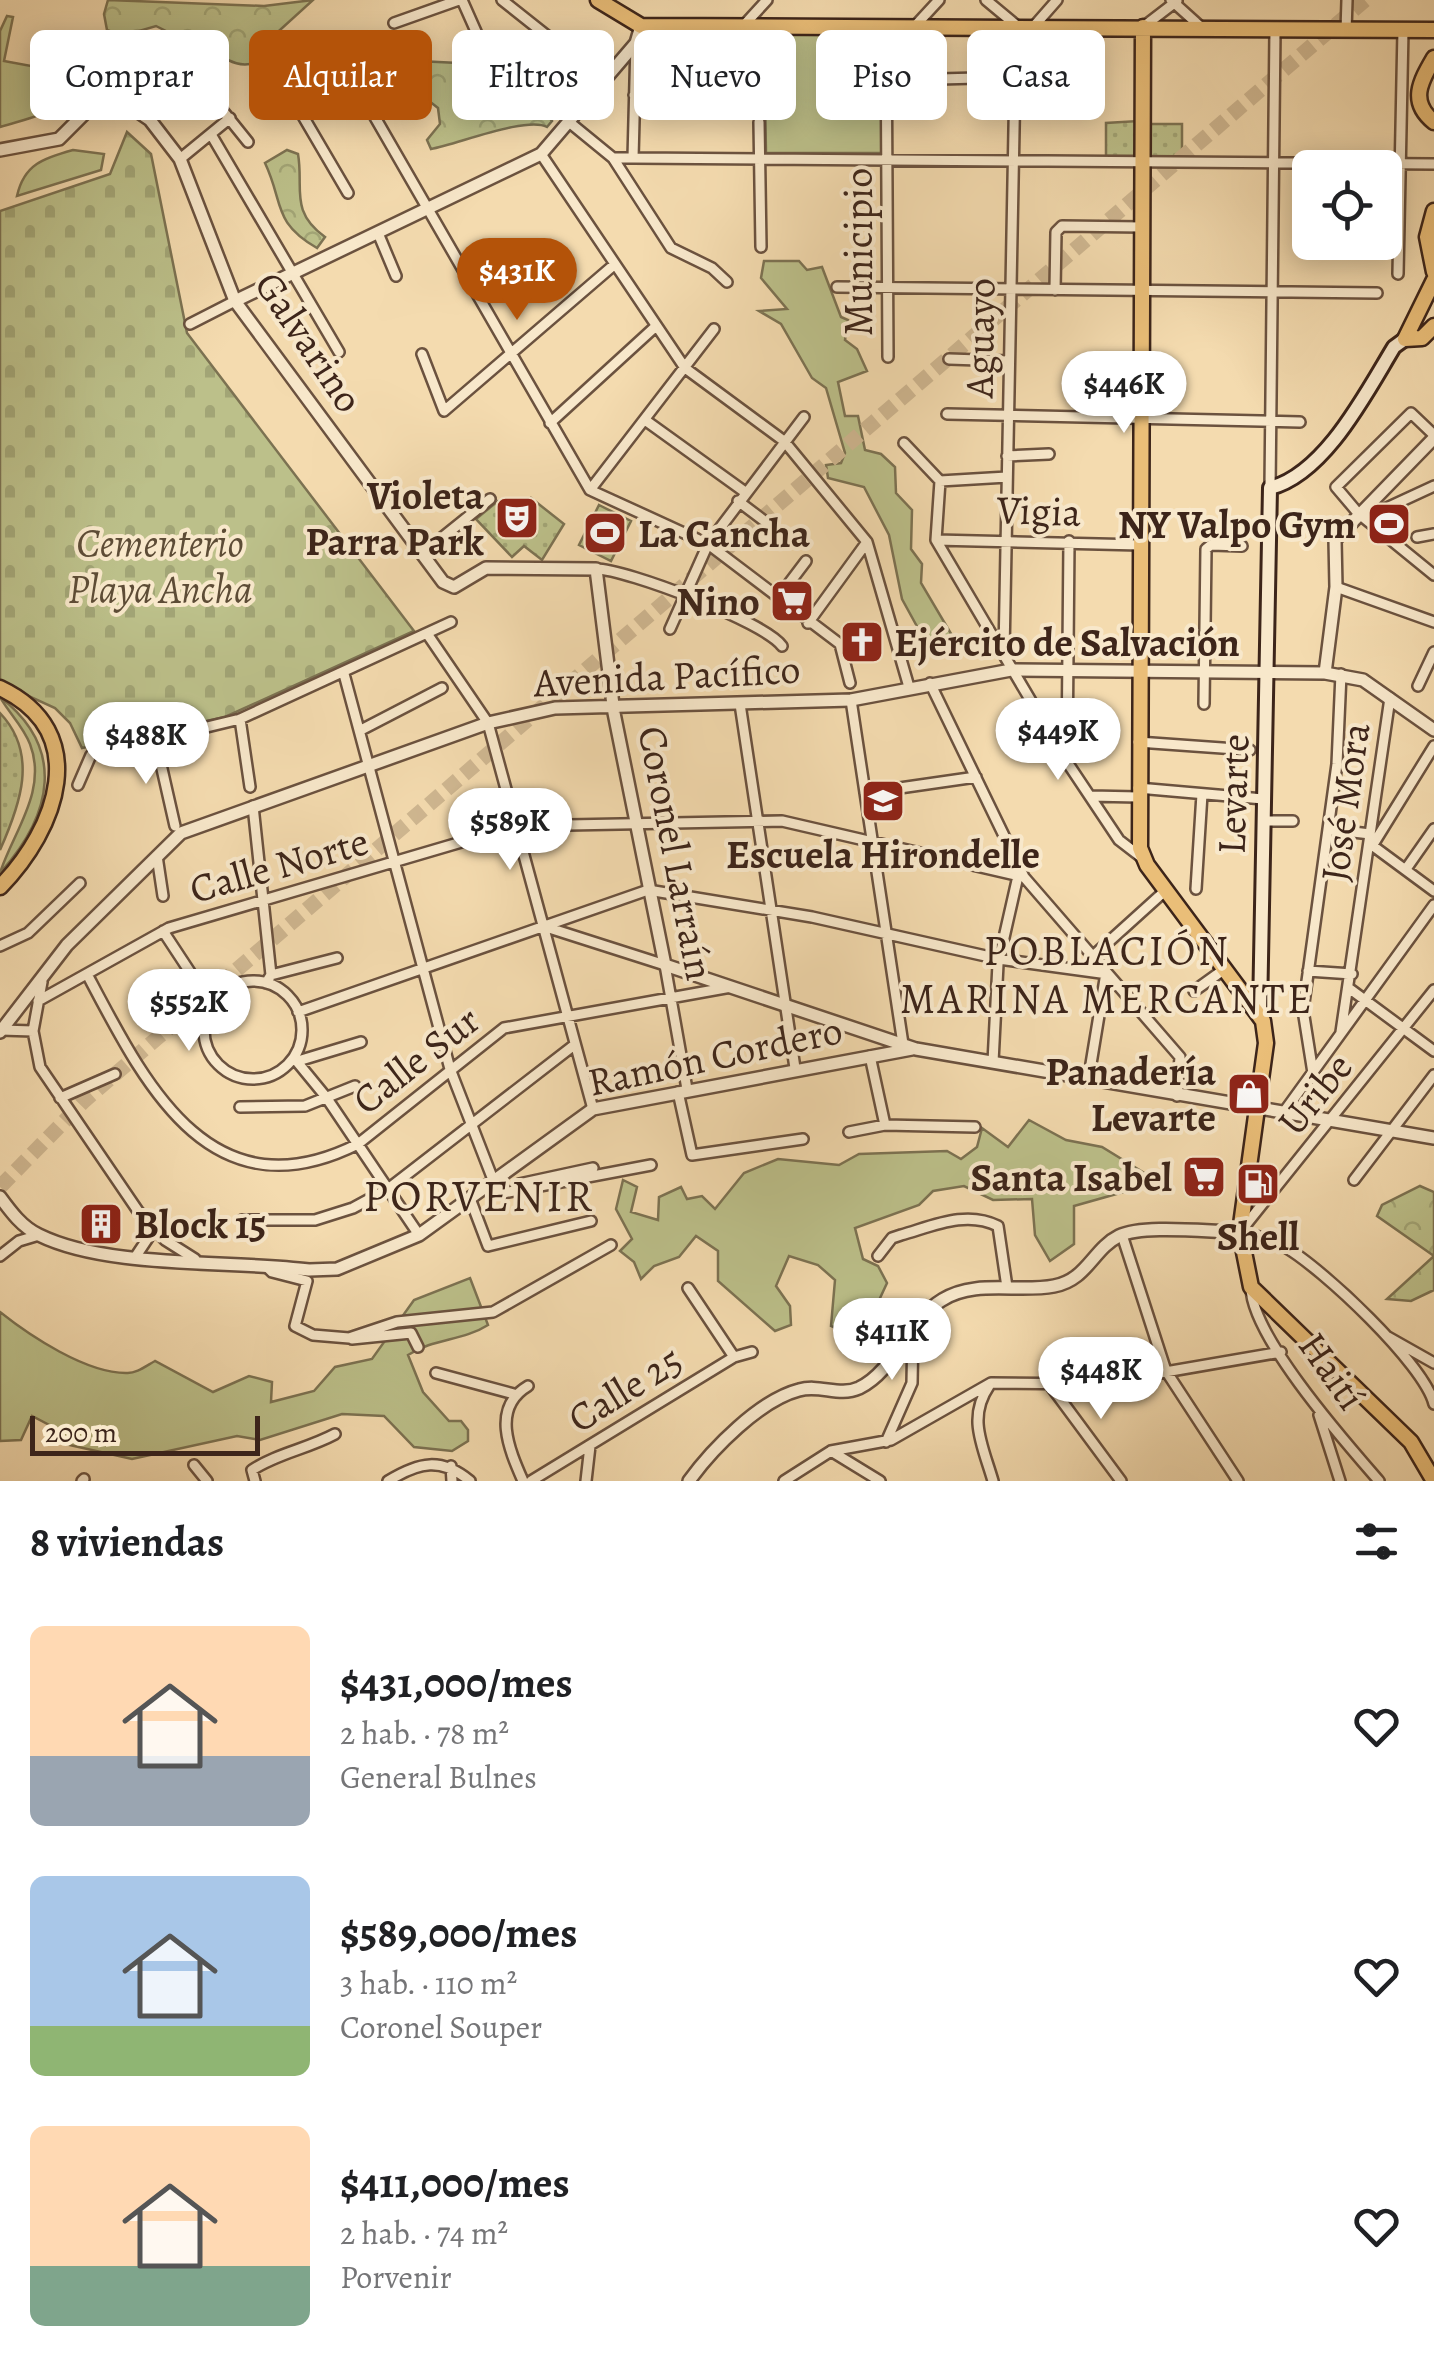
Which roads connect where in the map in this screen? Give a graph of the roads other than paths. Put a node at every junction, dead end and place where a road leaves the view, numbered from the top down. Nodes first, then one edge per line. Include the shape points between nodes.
1 (460, 0) edge
2 (502, 0) edge
3 (598, 0) edge
4 (766, 0) edge
5 (940, 0) edge
6 (986, 0) edge
7 (1058, 0) edge
8 (1347, 0) edge
9 (1174, 1) edge
10 (394, 24) dead end
11 (752, 24) junction
12 (1034, 25) junction
13 (641, 26) junction
14 (915, 26) junction
15 (1016, 26) junction
16 (886, 27) junction
17 (1144, 27) junction
18 (475, 30) edge
19 (540, 30) edge
20 (640, 30) edge
21 (753, 30) edge
22 (1016, 30) edge
23 (1204, 30) junction
24 (1275, 30) junction
25 (1346, 30) junction
26 (1404, 30) junction
27 (1434, 30) edge
28 (634, 46) edge
29 (1434, 58) edge
30 (614, 69) edge
31 (622, 96) dead end
32 (634, 107) edge
33 (230, 118) joint
34 (635, 120) edge
35 (1015, 120) edge
36 (569, 122) joint
37 (759, 122) dead end
38 (1434, 122) edge
39 (212, 136) junction
40 (248, 142) dead end
41 (0, 150) edge
42 (541, 154) junction
43 (613, 158) junction
44 (633, 158) junction
45 (180, 159) junction
46 (1014, 159) junction
47 (759, 160) junction
48 (888, 160) junction
49 (1142, 161) junction
50 (1402, 163) joint
51 (1274, 164) junction
52 (1292, 164) edge
53 (1434, 164) edge
54 (348, 192) dead end
55 (427, 208) junction
56 (1434, 211) edge
57 (1142, 227) junction
58 (378, 233) junction
59 (761, 247) dead end
60 (1399, 260) edge
61 (615, 264) junction
62 (1434, 272) edge
63 (292, 274) junction
64 (1398, 274) dead end
65 (396, 276) dead end
66 (1434, 280) edge
67 (727, 282) dead end
68 (837, 287) dead end
69 (886, 288) junction
70 (1011, 290) junction
71 (1055, 290) junction
72 (1141, 291) junction
73 (1271, 291) junction
74 (1376, 293) dead end
75 (235, 301) junction
76 (190, 324) dead end
77 (1434, 326) edge
78 (654, 327) junction
79 (714, 329) dead end
80 (1405, 339) junction
81 (1428, 343) edge
82 (339, 352) dead end
83 (511, 353) junction
84 (422, 354) dead end
85 (888, 357) dead end
86 (949, 360) dead end
87 (1008, 361) junction
88 (685, 368) junction
89 (947, 414) dead end
90 (1008, 415) junction
91 (1141, 417) junction
92 (804, 418) dead end
93 (644, 420) junction
94 (550, 422) junction
95 (1269, 422) junction
96 (1300, 422) dead end
97 (1434, 437) edge
98 (784, 441) junction
99 (904, 444) dead end
100 (1050, 454) dead end
101 (1007, 456) junction
102 (1007, 477) junction
103 (940, 481) junction
104 (1434, 486) edge
105 (1270, 488) junction
106 (590, 490) junction
107 (742, 497) junction
108 (490, 499) dead end
109 (1361, 516) junction
110 (767, 523) dead end
111 (1434, 534) edge
112 (1417, 537) dead end
113 (1006, 538) junction
114 (936, 540) junction
115 (866, 542) junction
116 (1069, 542) junction
117 (708, 544) junction
118 (1140, 545) junction
119 (1242, 546) dead end
120 (423, 553) junction
121 (806, 561) dead end
122 (596, 569) junction
123 (1434, 575) edge
124 (1336, 586) junction
125 (684, 598) junction
126 (778, 598) junction
127 (452, 622) dead end
128 (1434, 622) edge
129 (808, 623) junction
130 (670, 629) dead end
131 (428, 635) junction
132 (782, 646) dead end
133 (1434, 652) edge
134 (1004, 653) junction
135 (1011, 670) junction
136 (1139, 670) junction
137 (1068, 672) junction
138 (1204, 672) junction
139 (1268, 672) junction
140 (1325, 672) junction
141 (344, 674) junction
142 (1342, 674) junction
143 (850, 683) dead end
144 (930, 683) junction
145 (1418, 686) dead end
146 (0, 688) edge
147 (442, 688) dead end
148 (909, 688) junction
149 (1390, 698) junction
150 (851, 700) junction
151 (740, 704) junction
152 (1204, 704) dead end
153 (614, 706) junction
154 (240, 719) junction
155 (488, 722) junction
156 (361, 730) junction
157 (1434, 730) edge
158 (155, 738) junction
159 (1138, 742) junction
160 (1434, 746) edge
161 (1250, 750) dead end
162 (1067, 762) junction
163 (370, 764) junction
164 (976, 777) junction
165 (78, 785) dead end
166 (250, 787) dead end
167 (1138, 792) junction
168 (864, 793) junction
169 (1202, 794) junction
170 (1090, 796) junction
171 (1263, 800) junction
172 (253, 806) junction
173 (758, 820) junction
174 (1293, 820) dead end
175 (1263, 821) junction
176 (635, 822) junction
177 (176, 826) dead end
178 (516, 826) junction
179 (1328, 829) junction
180 (1434, 829) edge
181 (1371, 840) junction
182 (872, 842) junction
183 (157, 856) junction
184 (1144, 858) junction
185 (397, 862) junction
186 (1406, 869) junction
187 (1021, 876) junction
188 (80, 883) dead end
189 (0, 887) edge
190 (1196, 889) dead end
191 (648, 890) junction
192 (1166, 890) junction
193 (1434, 891) edge
194 (164, 896) dead end
195 (264, 901) junction
196 (1434, 905) edge
197 (770, 909) junction
198 (546, 927) junction
199 (163, 931) junction
200 (888, 932) junction
201 (0, 946) edge
202 (1093, 956) junction
203 (337, 958) dead end
204 (998, 959) junction
205 (665, 964) junction
206 (1226, 968) junction
207 (424, 970) junction
208 (1308, 971) junction
209 (1107, 973) junction
210 (88, 974) junction
211 (1352, 974) junction
212 (269, 979) junction
213 (42, 982) junction
214 (738, 986) junction
215 (1350, 989) junction
216 (1434, 990) edge
217 (1194, 991) dead end
218 (672, 999) junction
219 (1365, 1000) junction
220 (38, 1001) junction
221 (211, 1004) junction
222 (784, 1004) junction
223 (298, 1012) junction
224 (1260, 1012) junction
225 (567, 1015) junction
226 (1405, 1028) junction
227 (1, 1031) edge
228 (33, 1031) junction
229 (1341, 1032) junction
230 (361, 1042) dead end
231 (574, 1046) junction
232 (910, 1046) junction
233 (1434, 1051) edge
234 (870, 1056) junction
235 (296, 1060) junction
236 (993, 1062) junction
237 (450, 1068) junction
238 (795, 1068) junction
239 (1314, 1073) junction
240 (115, 1074) dead end
241 (1434, 1074) edge
242 (1088, 1082) junction
243 (355, 1086) dead end
244 (683, 1090) junction
245 (1177, 1096) junction
246 (326, 1097) junction
247 (60, 1098) junction
248 (240, 1107) dead end
249 (592, 1108) junction
250 (1258, 1108) junction
251 (1284, 1112) junction
252 (1334, 1120) junction
253 (885, 1125) junction
254 (470, 1126) junction
255 (975, 1127) dead end
256 (1392, 1129) junction
257 (849, 1132) dead end
258 (1434, 1138) edge
259 (803, 1140) dead end
260 (358, 1144) junction
261 (651, 1166) dead end
262 (592, 1168) dead end
263 (1354, 1180) dead end
264 (496, 1187) junction
265 (388, 1189) junction
266 (0, 1197) edge
267 (471, 1201) junction
268 (242, 1220) dead end
269 (591, 1221) dead end
270 (154, 1230) junction
271 (1240, 1232) junction
272 (1122, 1234) junction
273 (39, 1235) junction
274 (419, 1235) junction
275 (611, 1245) dead end
276 (0, 1256) edge
277 (136, 1256) junction
278 (878, 1256) dead end
279 (195, 1260) junction
280 (265, 1265) junction
281 (1007, 1287) junction
282 (1251, 1287) junction
283 (688, 1288) dead end
284 (913, 1327) junction
285 (1386, 1336) junction
286 (349, 1338) junction
287 (418, 1347) dead end
288 (752, 1352) dead end
289 (1281, 1352) junction
290 (734, 1357) junction
291 (1434, 1363) edge
292 (1166, 1371) junction
293 (436, 1373) dead end
294 (991, 1384) junction
295 (528, 1386) dead end
296 (1050, 1386) junction
297 (514, 1394) junction
298 (1434, 1404) edge
299 (1316, 1408) junction
300 (334, 1434) dead end
301 (886, 1442) junction
302 (590, 1446) junction
303 (831, 1451) junction
304 (194, 1466) dead end
305 (451, 1466) junction
306 (207, 1481) edge
307 (255, 1481) edge
308 (388, 1481) edge
309 (452, 1481) edge
310 (470, 1481) edge
311 (523, 1481) edge
312 (532, 1481) edge
313 (586, 1481) edge
314 (689, 1481) edge
315 (784, 1481) edge
316 (880, 1481) edge
317 (993, 1481) edge
318 (1121, 1481) edge
319 (1238, 1481) edge
320 (1340, 1481) edge
321 (1378, 1481) edge
322 (1434, 1481) edge

1 - 10 street
1 - 18 street
2 - 19 street
3 - 13 main road
4 - 11 street
5 - 14 street
6 - 15 street
7 - 12 street
8 - 25 street
9 - 17 street
9 - 23 street
11 - 13 main road
11 - 16 main road
11 - 21 street
12 - 15 main road
12 - 17 main road
13 - 20 street
14 - 15 main road
14 - 16 main road
15 - 22 street, Aguayo
16 - 48 street, Municipio
17 - 23 main road
17 - 49 main road
23 - 24 main road
24 - 25 main road
24 - 51 street, Levarte
25 - 26 main road
26 - 27 main road
26 - 50 street
28 - 30 street
29 - 38 main road via 1418,92 1422,111
31 - 32 street
33 - 39 street
33 - 40 street
34 - 44 street
35 - 46 street, Aguayo
36 - 42 street
36 - 43 street
37 - 47 street
39 - 45 street
39 - 63 street
41 - 45 street, Galvarino via 60,139 86,112 117,103 150,120
42 - 55 street
42 - 61 street
43 - 44 street
43 - 67 street via 671,248
44 - 47 street
45 - 75 street, Galvarino
46 - 48 street
46 - 49 street
46 - 70 street, Aguayo
47 - 48 street
47 - 59 street
48 - 69 street, Municipio
49 - 51 street
49 - 57 main road
50 - 53 street
51 - 52 street
51 - 73 street, Levarte
54 - 55 street via 290,94 298,55 331,41
55 - 58 street
55 - 83 street
56 - 62 main road via 1426,236
57 - 71 street via 1062,226 1056,232
57 - 72 main road
58 - 63 street
58 - 65 street
60 - 64 street
61 - 78 street
61 - 83 street
63 - 75 street
63 - 82 street
66 - 80 main road
68 - 69 street
69 - 70 street
69 - 85 street, Municipio
70 - 71 street
70 - 87 street, Aguayo
71 - 72 street
72 - 73 street
72 - 91 main road
73 - 74 street
73 - 95 street, Levarte
75 - 76 street
75 - 120 street, Galvarino
77 - 81 main road
78 - 88 street
78 - 94 street
79 - 88 street
80 - 81 main road
80 - 105 main road via 1346,427 1295,479
83 - 84 street via 444,411
83 - 94 street
86 - 87 street
87 - 90 street, Aguayo
88 - 93 street
88 - 98 street
89 - 90 street
90 - 91 street
90 - 101 street, Aguayo
91 - 95 street
91 - 118 main road
92 - 98 street
93 - 106 street
93 - 107 street
94 - 106 street
95 - 96 street
95 - 105 street, Levarte
97 - 109 street
97 - 109 street via 1411,413 1337,484
98 - 107 street
98 - 115 street
99 - 103 street
100 - 101 street
101 - 102 street, Aguayo
102 - 103 street
102 - 113 street, Aguayo
103 - 114 street
104 - 109 street
105 - 139 main road, Levarte
106 - 117 street
107 - 110 street
107 - 117 street
108 - 120 street
109 - 123 street
109 - 124 street via 1334,544
111 - 112 street
113 - 114 street, Vigia
113 - 116 street, Vigia
113 - 134 street, Aguayo
114 - 134 street
115 - 129 street
115 - 148 street
116 - 118 street, Vigia
116 - 137 street
117 - 125 street
117 - 126 street
118 - 136 main road
119 - 138 street via 1206,549
120 - 122 street, Galvarino via 450,586 486,568
121 - 126 street
122 - 125 street via 624,571
122 - 153 street, Coronel Larraín
124 - 128 street
124 - 140 street
125 - 130 street
125 - 132 street via 752,622
126 - 129 street
127 - 131 street
129 - 143 street via 844,648
131 - 141 street
131 - 155 street
133 - 145 street
134 - 135 street
135 - 137 street, Avenida Pacífico
135 - 144 street, Avenida Pacífico
135 - 162 street
136 - 137 street, Avenida Pacífico
136 - 138 street, Avenida Pacífico
136 - 159 main road
137 - 162 street
138 - 139 street, Avenida Pacífico
138 - 152 street
139 - 140 street, Avenida Pacífico
139 - 171 main road, Levarte
140 - 142 street, Avenida Pacífico
141 - 154 street
141 - 156 street
142 - 149 street, Avenida Pacífico
142 - 179 street
144 - 148 street, Avenida Pacífico
144 - 164 street
146 - 189 main road via 44,720 58,776 31,847
147 - 156 street
148 - 150 street, Avenida Pacífico
149 - 157 street, Avenida Pacífico
149 - 181 street, José Mora
150 - 151 street, Avenida Pacífico
150 - 168 street
151 - 153 street, Avenida Pacífico
151 - 173 street
153 - 155 street, Avenida Pacífico via 555,708
153 - 176 street, Coronel Larraín
154 - 158 street
154 - 166 street
155 - 163 street, Avenida Pacífico
155 - 178 street
156 - 163 street
158 - 165 street via 92,755
158 - 177 street
159 - 161 street
159 - 167 main road
160 - 181 street
162 - 170 street
163 - 172 street, Avenida Pacífico
163 - 185 street
164 - 168 street
164 - 187 street
167 - 169 street
167 - 170 street
167 - 184 main road
168 - 182 street
169 - 171 street
169 - 190 street
170 - 184 street via 1118,840
171 - 175 main road, Levarte
172 - 183 street, Avenida Pacífico via 187,830
172 - 195 street
173 - 176 street, Calle Norte
173 - 182 street, Calle Norte
173 - 197 street
174 - 175 street
175 - 224 main road, Levarte
176 - 178 street, Calle Norte
176 - 191 street, Coronel Larraín
178 - 185 street, Calle Norte
178 - 198 street
179 - 181 street
179 - 208 street
180 - 186 street
181 - 186 street
181 - 211 street, José Mora
182 - 187 street, Calle Norte
182 - 200 street
183 - 194 street
183 - 213 street, Avenida Pacífico via 67,945
184 - 192 main road
185 - 195 street, Calle Norte
185 - 207 street
186 - 193 street
187 - 202 street
187 - 204 street
188 - 201 street via 28,933
191 - 197 street
191 - 198 street
191 - 205 street, Coronel Larraín
192 - 202 street
192 - 206 main road
195 - 199 street, Calle Norte
195 - 212 street
196 - 219 street
197 - 200 street
197 - 222 street
198 - 205 street
198 - 207 street
198 - 225 street
199 - 210 street, Calle Norte
199 - 221 street
200 - 204 street
200 - 232 street
202 - 209 street
203 - 212 street
204 - 209 street
204 - 236 street
205 - 214 street
205 - 218 street, Coronel Larraín
206 - 217 street
206 - 224 main road
207 - 223 street
207 - 237 street
208 - 211 street
208 - 239 street via 1302,1027
209 - 242 street
209 - 245 street via 1180,1057
210 - 220 street, Calle Norte
210 - 260 street, Calle Sur via 135,1067 205,1143 252,1165 333,1157
211 - 215 street, José Mora
212 - 221 street via 235,984
212 - 223 street
213 - 220 street
213 - 227 street, Avenida Pacífico
214 - 218 street, Calle Sur
214 - 222 street
215 - 219 street
215 - 229 street, José Mora
216 - 226 street, Uribe
218 - 225 street, Calle Sur
218 - 244 street, Coronel Larraín
219 - 226 street
219 - 229 street
220 - 228 street
221 - 235 street via 205,1044 223,1070 253,1080
222 - 232 street
222 - 238 street
223 - 235 street
224 - 250 main road, Levarte via 1266,1043
225 - 231 street
225 - 237 street, Calle Sur via 504,1028
226 - 233 street
226 - 252 street, Uribe
227 - 228 street
228 - 247 street via 40,1068
229 - 239 street
230 - 235 street
231 - 249 street
231 - 254 street
232 - 234 street, Ramón Cordero
232 - 236 street
234 - 238 street, Ramón Cordero
234 - 253 street
235 - 246 street
236 - 242 street
237 - 254 street
237 - 260 street, Calle Sur
238 - 244 street, Ramón Cordero
239 - 251 street
240 - 247 street
241 - 256 street
242 - 245 street
243 - 246 street
244 - 249 street, Ramón Cordero
244 - 259 street, Coronel Larraín via 692,1155
245 - 250 street
246 - 248 street via 294,1108
246 - 260 street
247 - 270 street
249 - 264 street, Ramón Cordero
250 - 251 street
250 - 271 main road, Levarte
251 - 252 street
252 - 256 street
252 - 271 street, Uribe
253 - 255 street
253 - 257 street
254 - 264 street
254 - 265 street
256 - 258 street
256 - 263 street
260 - 265 street
261 - 264 street via 503,1193
262 - 264 street
264 - 267 street, Ramón Cordero
265 - 268 street via 315,1220
265 - 274 street
266 - 273 street
267 - 269 street via 484,1242 494,1247
267 - 274 street, Ramón Cordero
270 - 277 street
270 - 279 street
271 - 272 street
271 - 282 main road, Levarte
271 - 285 street via 1300,1258
272 - 281 street via 1072,1280
272 - 292 street
273 - 276 street
273 - 277 street, Ramón Cordero
274 - 280 street, Ramón Cordero via 337,1268
275 - 286 street via 493,1312 397,1322
277 - 279 street, Ramón Cordero
278 - 281 street via 901,1235 962,1217 990,1222 998,1226
279 - 280 street, Ramón Cordero
280 - 286 street via 307,1281 296,1326 312,1335
281 - 284 street via 950,1295
282 - 289 street, Haití via 1257,1312
282 - 322 main road via 1411,1442
283 - 290 street
284 - 301 street via 912,1383
284 - 314 street via 874,1378 844,1393 800,1390 784,1398 722,1442
285 - 291 street
285 - 298 street via 1419,1370
286 - 287 street via 412,1333
288 - 290 street, Calle 25
289 - 292 street
289 - 299 street, Haití
290 - 302 street, Calle 25
292 - 296 street
292 - 319 street
293 - 297 street
294 - 296 street
294 - 301 street
294 - 317 street via 975,1417
295 - 297 street
296 - 318 street
297 - 311 street via 506,1432
299 - 320 street
299 - 321 street, Haití
300 - 307 street via 274,1456 252,1470
301 - 303 street
302 - 312 street, Calle 25
302 - 313 street
303 - 315 street
303 - 316 street
304 - 306 street
305 - 308 street via 414,1466
305 - 309 street
305 - 310 street

